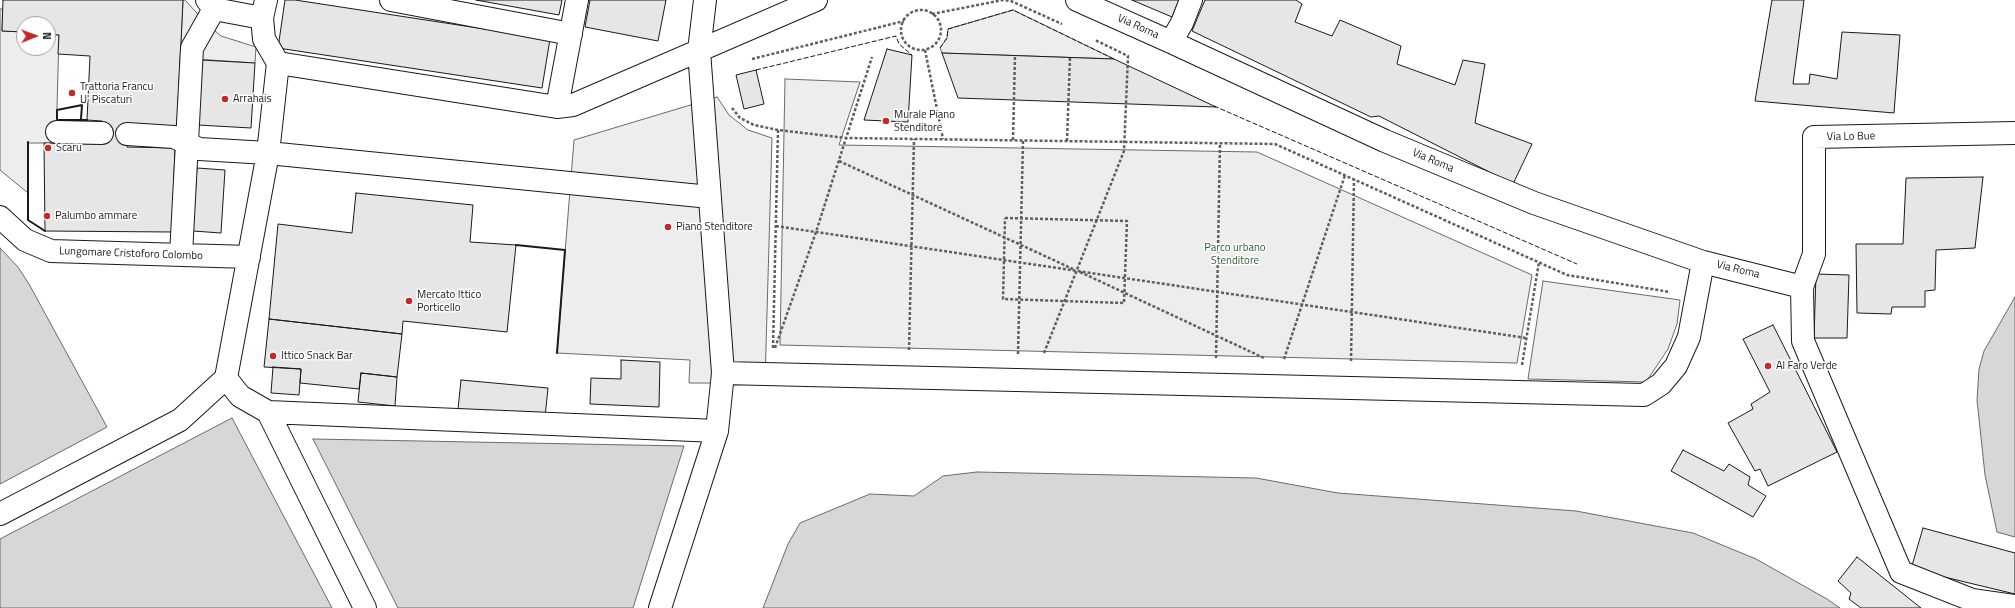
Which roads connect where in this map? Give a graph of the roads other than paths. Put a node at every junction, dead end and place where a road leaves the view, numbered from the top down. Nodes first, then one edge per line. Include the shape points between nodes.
1 (391, 0) edge
2 (577, 0) edge
3 (704, 0) edge
4 (816, 0) edge
5 (1077, 0) edge
6 (1191, 0) edge
7 (210, 5) edge
8 (264, 9) edge
9 (571, 34) junction
10 (1171, 42) junction
11 (699, 52) junction
12 (278, 63) junction
13 (557, 107) junction
14 (57, 132) dead end
15 (102, 133) dead end
16 (2015, 133) edge
17 (127, 134) dead end
18 (187, 143) junction
19 (268, 153) junction
20 (710, 197) junction
21 (0, 217) edge
22 (182, 255) junction
23 (249, 257) junction
24 (1703, 262) junction
25 (1802, 287) junction
26 (723, 373) junction
27 (226, 378) junction
28 (268, 412) junction
29 (717, 431) junction
30 (0, 514) edge
31 (2015, 606) edge
32 (365, 608) edge
33 (660, 608) edge

1 - 9 street
2 - 9 street
3 - 11 street
4 - 11 street
5 - 10 street, Via Roma
6 - 10 street
7 - 8 street
7 - 18 street via 192,48
8 - 12 street via 264,39
9 - 13 street
10 - 24 street, Via Roma via 1385,141 1527,200
11 - 13 street via 573,105
11 - 20 street
12 - 13 street
12 - 19 street
14 - 15 street
16 - 25 street, Via Lo Bue via 1814,137 1814,254
17 - 18 street via 174,137
18 - 19 street via 200,150
18 - 22 street
19 - 20 street
19 - 23 street
20 - 26 street
21 - 22 street, Lungomare Cristoforo Colombo via 25,240 51,251
22 - 23 street, Lungomare Cristoforo Colombo
23 - 27 street
24 - 25 street, Via Roma
24 - 26 street via 1689,337 1676,366 1661,384 1644,395
25 - 31 street via 1803,341 1901,572 1972,600
26 - 29 street
27 - 28 street via 240,396
27 - 30 street via 180,420
28 - 29 street
28 - 32 street
29 - 33 street

